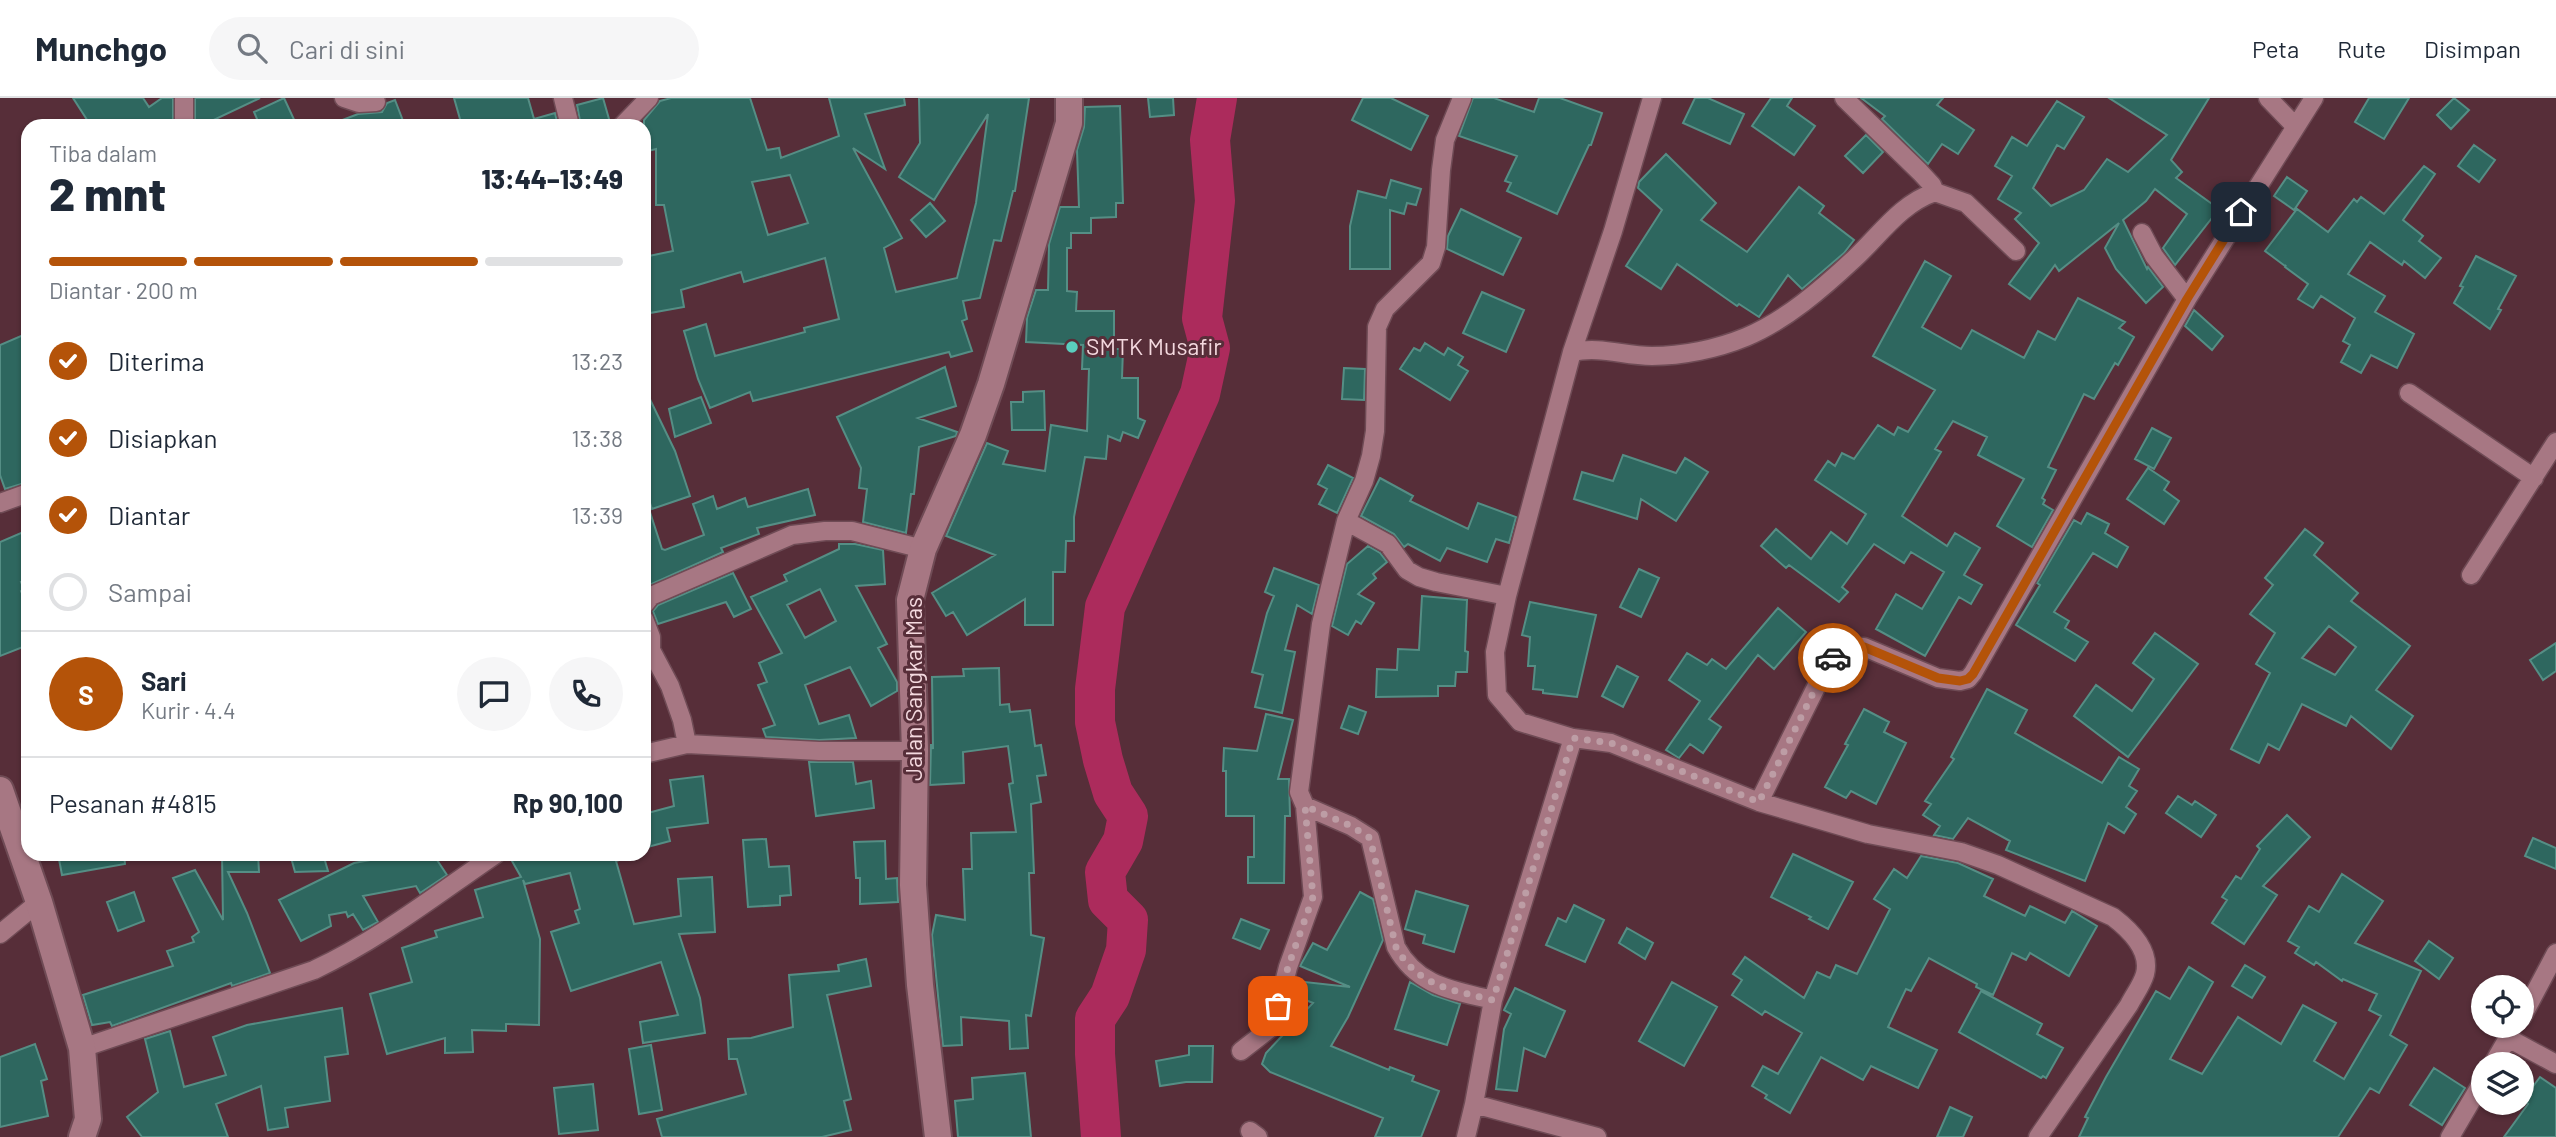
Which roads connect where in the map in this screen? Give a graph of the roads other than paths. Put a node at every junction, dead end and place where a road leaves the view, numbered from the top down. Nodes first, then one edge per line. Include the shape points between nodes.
1 (184, 98) edge
2 (344, 98) edge
3 (563, 98) edge
4 (649, 98) edge
5 (1069, 98) edge
6 (1462, 98) edge
7 (1652, 98) edge
8 (1844, 98) edge
9 (2268, 98) edge
10 (2314, 98) edge
11 (376, 102) dead end
12 (184, 119) edge
13 (568, 119) edge
14 (629, 119) edge
15 (2295, 126) junction
16 (1935, 192) junction
17 (2142, 233) dead end
18 (2015, 251) dead end
19 (2187, 299) junction
20 (1572, 352) junction
21 (2409, 393) dead end
22 (2556, 442) edge
23 (2533, 478) junction
24 (21, 496) edge
25 (0, 503) edge
26 (1346, 521) junction
27 (923, 548) junction
28 (2471, 575) dead end
29 (651, 596) edge
30 (1507, 596) junction
31 (651, 650) edge
32 (1573, 738) junction
33 (687, 744) junction
34 (915, 751) junction
35 (651, 752) edge
36 (0, 790) edge
37 (1759, 802) junction
38 (1305, 806) junction
39 (21, 849) edge
40 (25, 861) edge
41 (484, 861) edge
42 (40, 902) junction
43 (0, 933) edge
44 (2556, 953) edge
45 (2534, 994) edge
46 (1493, 1000) junction
47 (2521, 1038) edge
48 (82, 1048) junction
49 (1241, 1051) dead end
50 (2556, 1063) edge
51 (2471, 1101) edge
52 (1474, 1104) junction
53 (82, 1137) edge
54 (938, 1137) edge
55 (1466, 1137) edge
56 (1597, 1137) edge
57 (2038, 1137) edge
58 (2450, 1137) edge

1 - 12 street
2 - 11 street
3 - 13 street
4 - 14 street
5 - 27 street, Jalan Sangkar Mas via 1069,123 991,384 974,435
6 - 26 street via 1446,140 1436,247 1430,264 1384,309 1377,327 1375,431 1364,481
7 - 20 street
8 - 16 street
9 - 15 street
10 - 15 street
15 - 19 street
16 - 18 street via 1966,203
16 - 20 street via 1907,205 1854,259 1791,311 1748,337 1681,354 1650,356 1592,348
17 - 19 street
19 - 37 street via 1973,674 1949,681 1864,647 1838,652 1827,665
20 - 30 street
21 - 23 street
22 - 23 street
23 - 28 street
24 - 25 street
26 - 30 street via 1388,544 1407,570 1419,577
26 - 38 street via 1321,624 1299,792
27 - 29 street via 852,531 792,535
27 - 34 street, Jalan Sangkar Mas via 910,600
30 - 32 street via 1495,652 1497,695 1520,722
31 - 33 street via 670,686
32 - 37 street via 1611,743
32 - 46 street
33 - 34 street
33 - 35 street
34 - 54 street, Jalan Sangkar Mas via 913,885
36 - 39 street
37 - 57 street via 1868,834 1998,864 2113,917 2133,934 2146,971 2140,985
38 - 46 street via 1370,838 1396,947 1404,962 1435,985
38 - 49 street via 1313,897 1273,1026
40 - 42 street
41 - 48 street via 350,953 314,970
42 - 43 street
42 - 48 street
44 - 45 street
46 - 52 street
47 - 50 street
48 - 53 street via 89,1119
51 - 58 street
52 - 55 street
52 - 56 street

